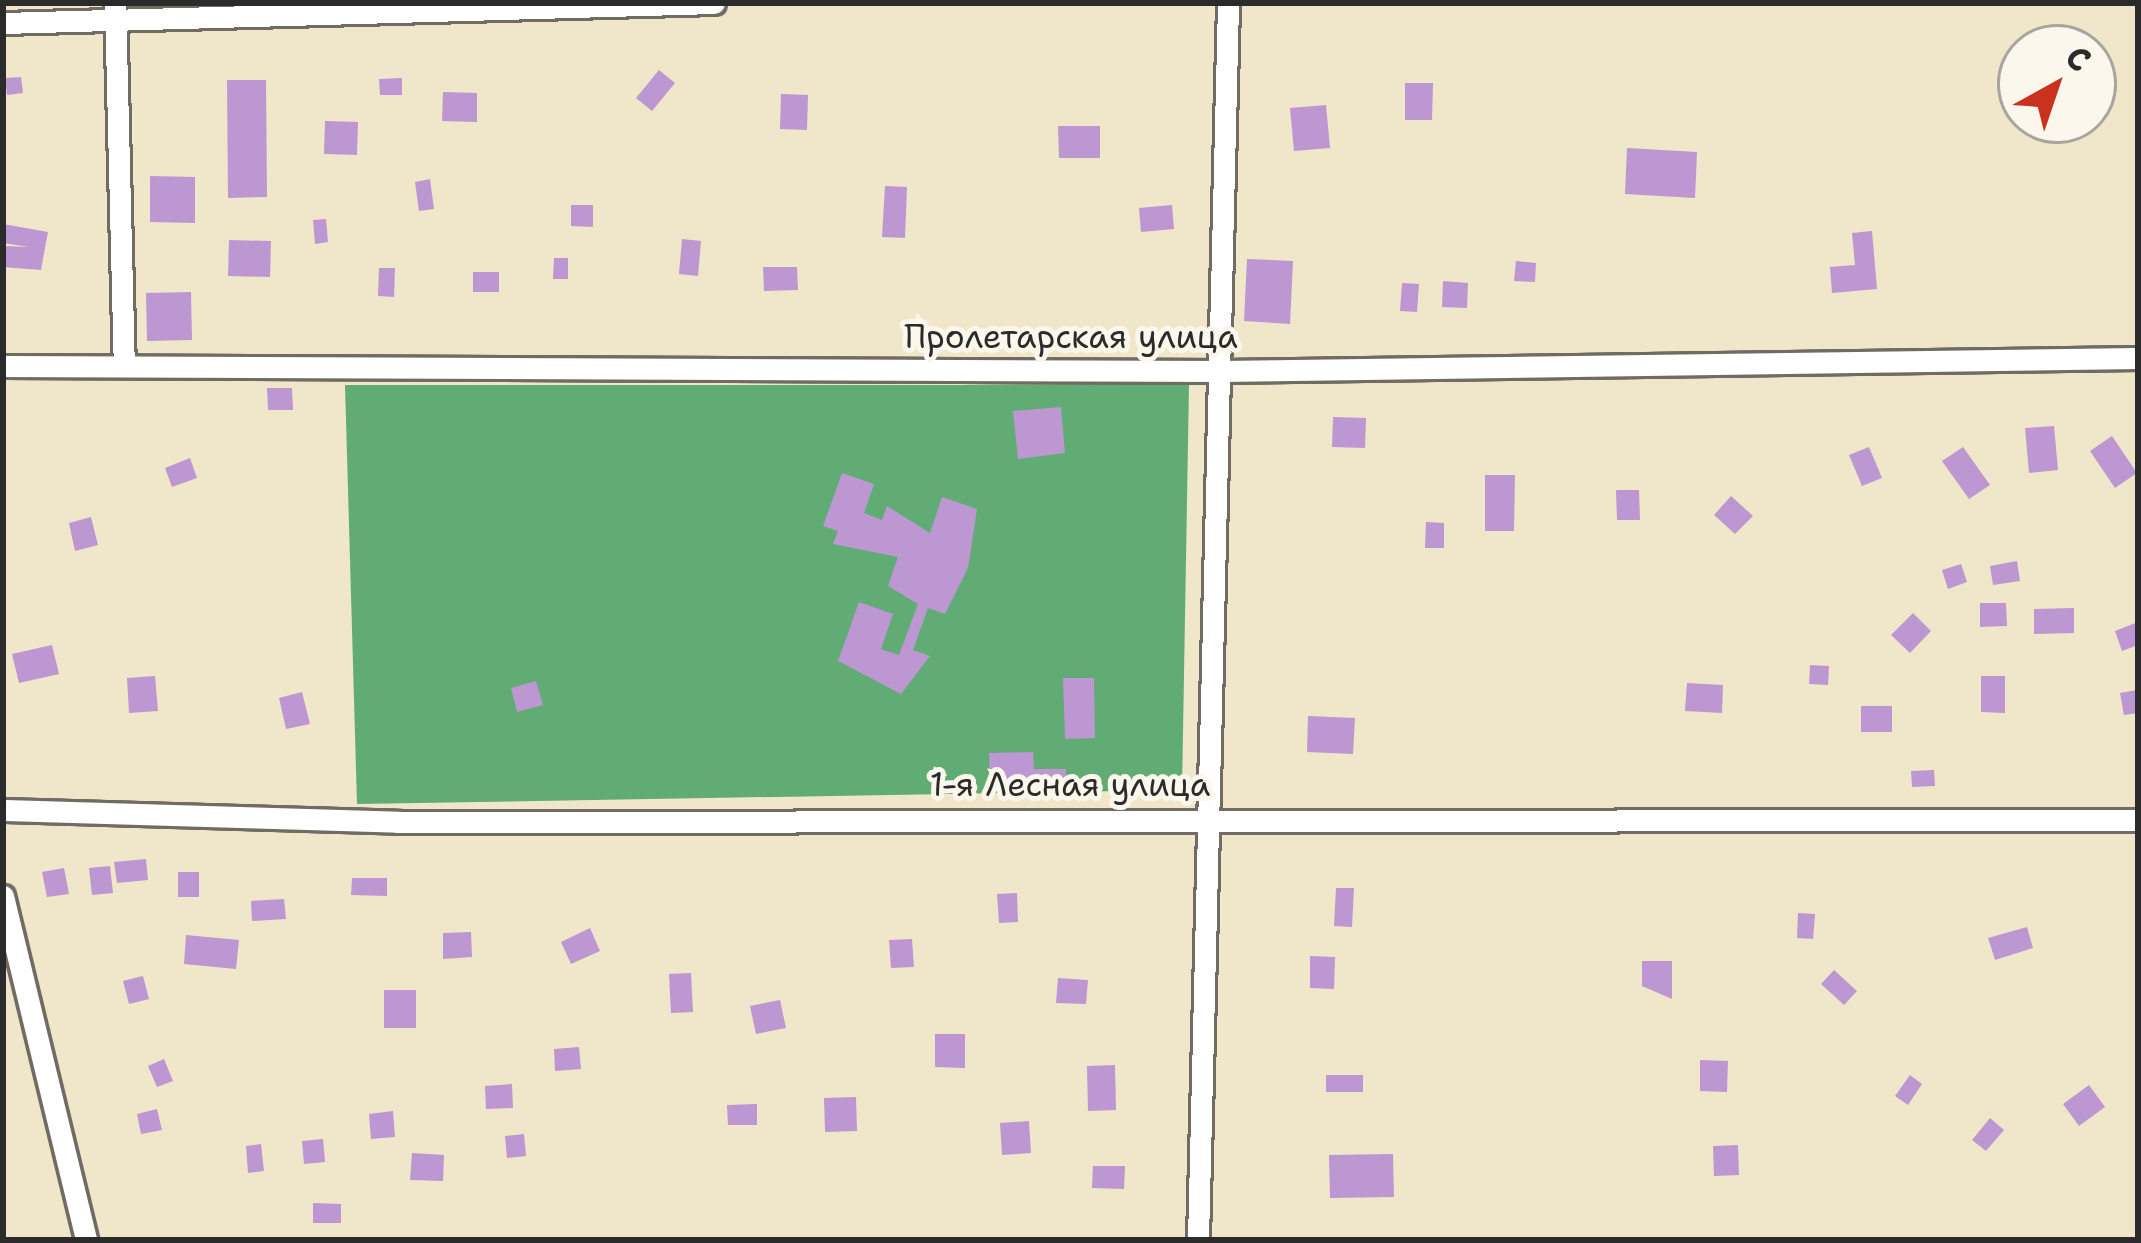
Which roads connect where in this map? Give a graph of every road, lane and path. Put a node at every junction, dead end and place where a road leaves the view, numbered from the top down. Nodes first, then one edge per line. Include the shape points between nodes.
1 (714, 3) edge
2 (1228, 3) edge
3 (115, 13) edge
4 (3, 23) edge
5 (2138, 358) edge
6 (124, 362) junction
7 (3, 366) edge
8 (1222, 371) junction
9 (3, 810) edge
10 (1210, 818) junction
11 (2138, 820) edge
12 (3, 896) edge
13 (86, 1240) edge
14 (1198, 1240) edge

1 - 3 street
2 - 8 street
3 - 4 street
3 - 6 street
5 - 8 street, Пролетарская улица
6 - 7 street, Пролетарская улица
6 - 8 street, Пролетарская улица
8 - 10 street
9 - 10 street, 1-я Лесная улица via 397,822
10 - 11 street, 1-я Лесная улица
10 - 14 street
12 - 13 street

